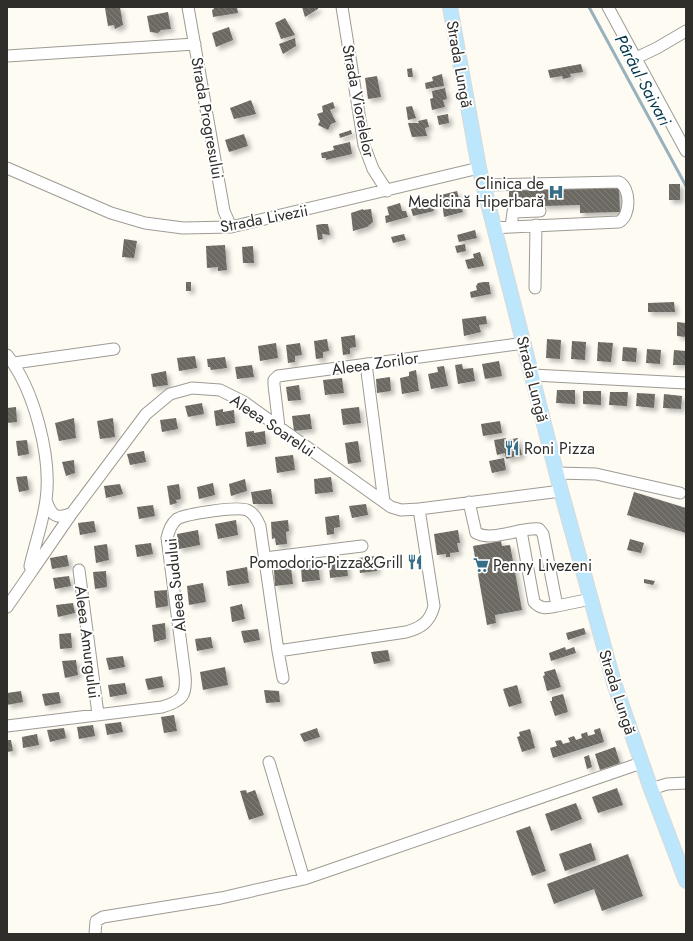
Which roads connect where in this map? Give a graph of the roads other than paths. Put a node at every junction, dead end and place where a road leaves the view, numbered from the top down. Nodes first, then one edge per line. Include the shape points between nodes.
1 (188, 7) edge
2 (342, 7) edge
3 (450, 7) edge
4 (608, 7) edge
5 (686, 31) edge
6 (195, 44) junction
7 (7, 56) edge
8 (636, 58) junction
9 (686, 151) edge
10 (7, 168) edge
11 (479, 168) junction
12 (484, 185) junction
13 (387, 190) junction
14 (540, 211) dead end
15 (536, 225) junction
16 (511, 226) junction
17 (231, 228) junction
18 (494, 228) junction
19 (535, 288) dead end
20 (525, 343) junction
21 (114, 349) dead end
22 (10, 359) edge
23 (366, 364) junction
24 (533, 375) junction
25 (686, 383) edge
26 (279, 426) junction
27 (556, 473) junction
28 (561, 491) junction
29 (680, 493) dead end
30 (46, 500) junction
31 (384, 502) junction
32 (469, 502) junction
33 (419, 509) junction
34 (72, 513) junction
35 (521, 531) junction
36 (362, 546) dead end
37 (265, 558) junction
38 (79, 570) dead end
39 (32, 571) junction
40 (591, 598) junction
41 (557, 606) junction
42 (7, 607) edge
43 (278, 651) junction
44 (282, 678) dead end
45 (98, 714) junction
46 (7, 726) edge
47 (269, 762) dead end
48 (642, 763) junction
49 (686, 783) edge
50 (650, 789) junction
51 (304, 879) junction
52 (686, 881) edge
53 (95, 934) edge

1 - 6 street, Strada Progresului
2 - 13 street, Strada Viorelelor via 364,144 373,169
3 - 11 main road, Strada Lungă
4 - 8 street
5 - 8 street
6 - 7 street
6 - 17 street, Strada Progresului via 224,211
8 - 9 street
10 - 17 street, Strada Livezii via 111,213 145,223 183,228
11 - 12 main road, Strada Lungă
11 - 13 street, Strada Livezii
12 - 15 street via 619,182 624,184 627,190 628,214 619,222
12 - 18 main road, Strada Lungă
13 - 17 street, Strada Livezii
14 - 16 street via 513,212
15 - 16 street
15 - 19 street
16 - 18 street
18 - 20 main road, Strada Lungă
20 - 23 street, Aleea Zorilor
20 - 24 main road, Strada Lungă
21 - 22 street
22 - 30 street, Aleea Soarelui via 35,409 41,428
23 - 26 street, Aleea Zorilor via 278,376 274,380 274,385
23 - 31 street
24 - 25 street
24 - 27 main road, Strada Lungă
26 - 31 street, Aleea Soarelui
26 - 34 street, Aleea Soarelui via 244,402 220,390 192,388 170,394 146,414
27 - 28 main road, Strada Lungă
27 - 29 street via 596,474
28 - 32 street, Aleea Soarelui
28 - 40 main road, Strada Lungă
30 - 34 street via 49,510 55,515 63,517
30 - 39 street, Aleea Soarelui via 31,564
31 - 33 street, Aleea Soarelui via 401,510
32 - 33 street, Aleea Soarelui
32 - 35 street via 476,533 488,536
33 - 43 street via 434,606 428,620 422,626 406,632
34 - 39 street, Aleea Soarelui
35 - 41 street via 534,602 544,608
35 - 41 street via 540,529 543,534
36 - 37 street
37 - 43 street, Aleea Sudului
37 - 45 street, Aleea Sudului via 260,526 254,514 248,510 241,508 189,515 176,520 167,538 185,691 177,702 162,707
38 - 45 street, Aleea Amurgului
39 - 42 street, Aleea Soarelui
40 - 41 street
40 - 48 main road, Strada Lungă via 614,683
43 - 44 street, Aleea Sudului
45 - 46 street, Aleea Sudului
47 - 51 street
48 - 50 main road, Strada Lungă
48 - 51 street
49 - 50 street via 667,784
50 - 52 main road, Strada Lungă
51 - 53 street via 214,899 103,917 96,921

